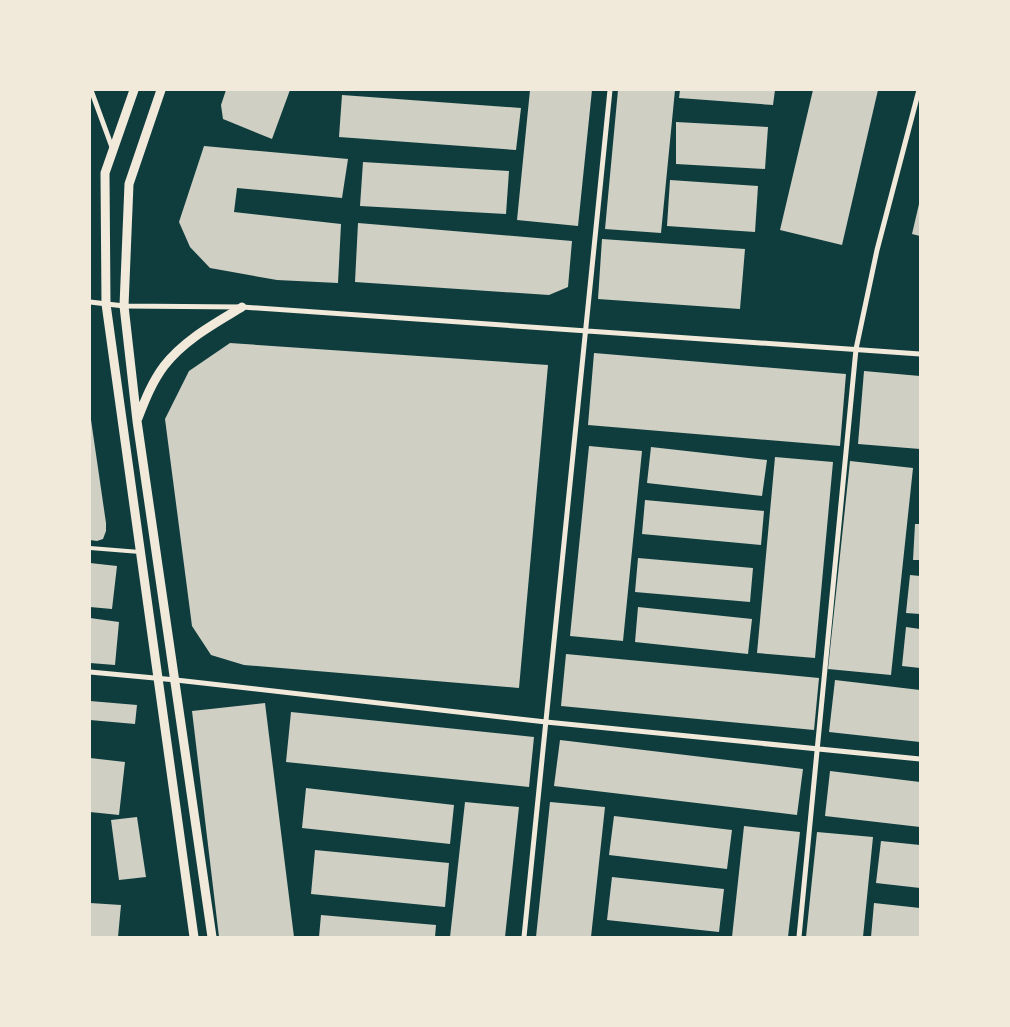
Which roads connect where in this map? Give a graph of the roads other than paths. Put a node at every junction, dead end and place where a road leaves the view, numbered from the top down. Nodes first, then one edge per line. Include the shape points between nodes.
1 (91, 90) edge
2 (134, 90) edge
3 (161, 90) edge
4 (610, 90) edge
5 (919, 90) edge
6 (113, 150) junction
7 (90, 302) edge
8 (106, 304) junction
9 (124, 306) junction
10 (242, 307) junction
11 (586, 331) junction
12 (856, 349) junction
13 (920, 354) edge
14 (137, 421) junction
15 (90, 548) edge
16 (140, 552) junction
17 (90, 672) edge
18 (158, 678) junction
19 (176, 680) junction
20 (546, 722) junction
21 (818, 749) junction
22 (920, 759) edge
23 (194, 937) edge
24 (212, 937) edge
25 (524, 937) edge
26 (799, 937) edge

1 - 6 street
2 - 6 street
3 - 9 street via 129,184
4 - 11 street
5 - 12 street via 877,250
6 - 8 street via 105,173
7 - 8 street
8 - 9 street
8 - 16 street
9 - 10 street
9 - 14 street
10 - 11 street
10 - 14 street via 184,345 164,366 149,390
11 - 12 street
11 - 20 street
12 - 13 street
12 - 21 street
14 - 19 street
15 - 16 lane
16 - 18 street
17 - 18 street
18 - 19 street
18 - 23 street
19 - 20 street
19 - 24 street
20 - 21 street
20 - 25 street
21 - 22 street
21 - 26 street

